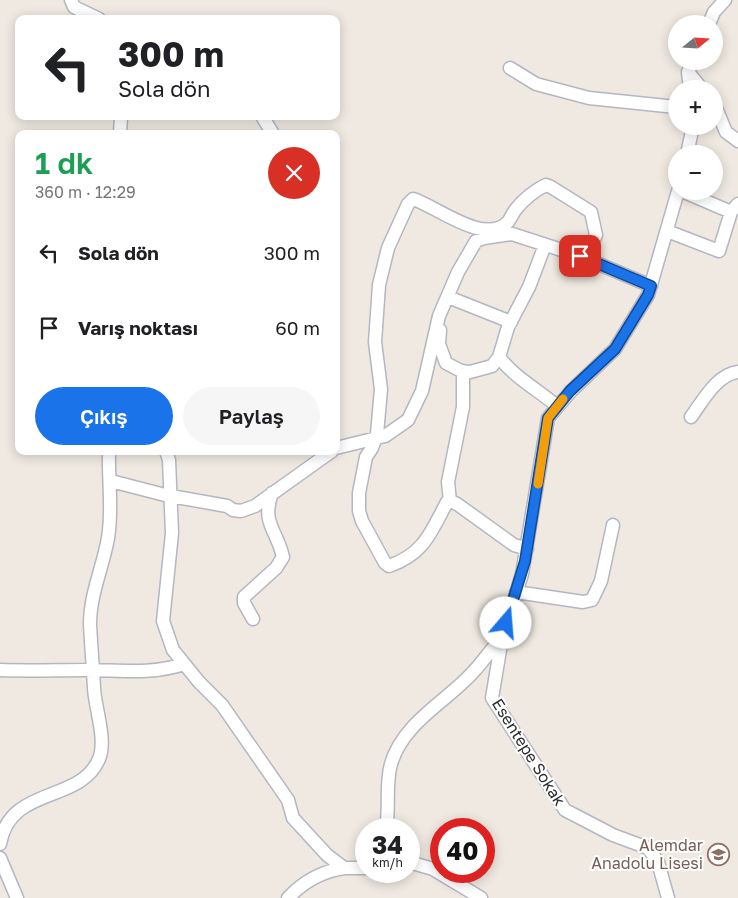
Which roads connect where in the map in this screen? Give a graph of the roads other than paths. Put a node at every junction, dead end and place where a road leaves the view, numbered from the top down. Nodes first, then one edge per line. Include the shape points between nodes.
1 (71, 0) edge
2 (725, 0) edge
3 (91, 15) edge
4 (713, 15) edge
5 (510, 68) dead end
6 (668, 106) edge
7 (723, 125) edge
8 (738, 141) edge
9 (675, 200) edge
10 (710, 200) edge
11 (734, 208) edge
12 (667, 230) junction
13 (545, 245) junction
14 (586, 258) junction
15 (651, 286) junction
16 (446, 301) junction
17 (511, 322) junction
18 (498, 357) junction
19 (462, 371) junction
20 (738, 372) edge
21 (557, 406) junction
22 (691, 417) dead end
23 (375, 439) junction
24 (340, 447) edge
25 (109, 455) edge
26 (167, 455) edge
27 (327, 455) edge
28 (111, 481) junction
29 (272, 493) junction
30 (170, 496) junction
31 (450, 501) junction
32 (613, 525) dead end
33 (528, 549) junction
34 (516, 592) junction
35 (253, 619) dead end
36 (502, 638) junction
37 (184, 664) junction
38 (0, 670) edge
39 (94, 670) junction
40 (386, 818) edge
41 (0, 844) edge
42 (0, 858) edge
43 (420, 865) edge
44 (345, 868) junction
45 (355, 868) edge
46 (474, 896) edge
47 (17, 898) edge
48 (288, 898) edge
49 (668, 898) edge

1 - 3 street via 74,7
2 - 4 street
5 - 6 street via 536,84 589,98
7 - 8 street via 726,132
9 - 12 street, Esentepe Sokak
10 - 11 street
11 - 12 street via 719,251
12 - 15 street, Esentepe Sokak
13 - 14 street
13 - 16 street via 512,234 476,241
13 - 17 street
14 - 15 street
14 - 23 street via 596,235 591,212 546,185 519,206 500,228 461,223 413,199 405,209 388,248 379,285 376,342 380,389
15 - 21 street, Esentepe Sokak via 615,349
16 - 17 street
16 - 19 street via 440,332 441,353 446,363
16 - 23 street via 439,316 422,391 414,411 399,428
17 - 18 street
18 - 19 street via 492,366
18 - 21 street via 519,379
19 - 31 street via 463,407 448,482
20 - 22 street via 714,386
21 - 33 street, Esentepe Sokak via 548,418
23 - 24 street
23 - 31 street via 366,457 359,511 366,532 385,563 389,566 398,563 421,547
25 - 28 street
26 - 30 street
27 - 29 street
28 - 30 street
28 - 39 street via 108,539 91,602
29 - 30 street via 255,506 241,511
29 - 35 street via 267,507 268,518 284,557 244,597
30 - 37 street via 172,533 163,621 173,650
31 - 33 street via 514,545
32 - 34 street via 601,581 592,600 583,602
33 - 34 street, Esentepe Sokak
34 - 36 street, Esentepe Sokak
36 - 40 street via 474,671 402,741 392,763
36 - 49 street, Esentepe Sokak via 492,698 565,810 613,835 648,848 658,862
37 - 39 street via 147,672
37 - 44 street via 222,705 288,800 293,818 327,855
38 - 39 street
39 - 41 street via 102,749 99,760 84,779 24,807 9,821
42 - 47 street
43 - 46 street via 433,869
44 - 45 street
44 - 48 street via 326,870

